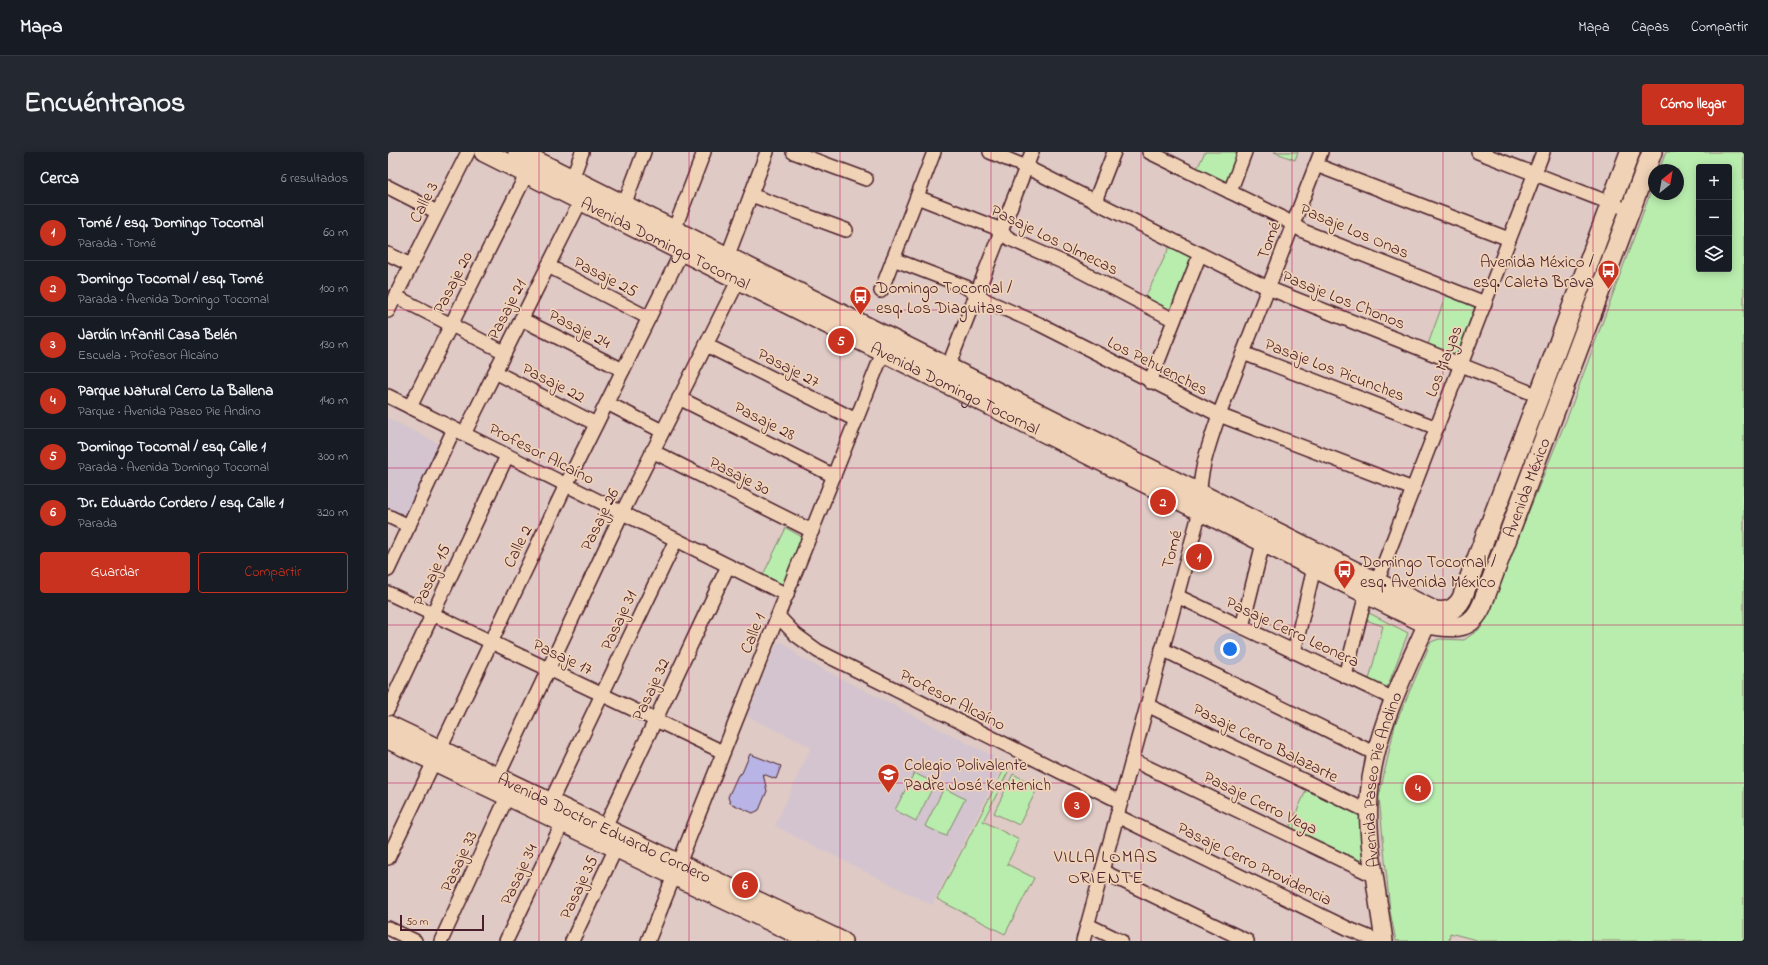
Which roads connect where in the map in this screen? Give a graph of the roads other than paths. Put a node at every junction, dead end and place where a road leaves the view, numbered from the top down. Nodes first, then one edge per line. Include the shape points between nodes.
1 (468, 152) edge
2 (484, 152) edge
3 (518, 152) edge
4 (582, 152) edge
5 (644, 152) edge
6 (704, 152) edge
7 (767, 152) edge
8 (793, 152) edge
9 (934, 152) edge
10 (990, 152) edge
11 (1032, 152) edge
12 (1114, 152) edge
13 (1149, 152) edge
14 (1245, 152) edge
15 (1321, 152) edge
16 (1478, 152) edge
17 (1543, 152) edge
18 (1630, 152) edge
19 (1652, 152) edge
20 (1316, 165) junction
21 (1026, 166) junction
22 (527, 173) junction
23 (1534, 174) junction
24 (572, 179) junction
25 (866, 179) dead end
26 (388, 187) edge
27 (1230, 192) junction
28 (751, 195) junction
29 (917, 197) junction
30 (581, 200) junction
31 (1095, 201) junction
32 (1610, 203) junction
33 (624, 205) junction
34 (1630, 211) junction
35 (437, 212) junction
36 (1293, 225) junction
37 (674, 230) junction
38 (846, 230) dead end
39 (1001, 232) junction
40 (1509, 239) junction
41 (682, 251) junction
42 (388, 254) edge
43 (1200, 254) junction
44 (893, 259) junction
45 (724, 264) junction
46 (411, 265) junction
47 (548, 266) junction
48 (739, 279) junction
49 (1268, 288) junction
50 (881, 291) dead end
51 (976, 294) junction
52 (395, 296) junction
53 (1485, 303) junction
54 (388, 311) edge
55 (649, 318) junction
56 (521, 319) junction
57 (1174, 320) junction
58 (451, 325) junction
59 (886, 344) junction
60 (706, 345) junction
61 (504, 352) junction
62 (1243, 353) junction
63 (1461, 365) junction
64 (948, 367) junction
65 (623, 370) junction
66 (495, 372) junction
67 (1150, 382) junction
68 (388, 396) edge
69 (1539, 396) junction
70 (679, 398) junction
71 (607, 403) junction
72 (410, 407) junction
73 (1219, 415) junction
74 (856, 420) junction
75 (596, 424) junction
76 (1437, 428) junction
77 (662, 431) junction
78 (459, 432) junction
79 (652, 451) junction
80 (507, 456) junction
81 (834, 476) junction
82 (566, 485) junction
83 (1413, 489) junction
84 (1199, 502) junction
85 (622, 513) junction
86 (388, 516) edge
87 (409, 526) junction
88 (812, 531) junction
89 (676, 540) junction
90 (1263, 542) junction
91 (728, 566) junction
92 (1314, 568) junction
93 (388, 570) edge
94 (1372, 588) junction
95 (388, 593) edge
96 (787, 595) junction
97 (1177, 596) junction
98 (433, 614) junction
99 (778, 616) junction
100 (1430, 617) junction
101 (1242, 627) junction
102 (491, 642) junction
103 (1162, 649) junction
104 (1294, 652) junction
105 (548, 669) junction
106 (1344, 676) junction
107 (602, 695) junction
108 (1394, 699) junction
109 (1147, 705) junction
110 (388, 709) edge
111 (655, 720) junction
112 (388, 724) edge
113 (388, 740) edge
114 (723, 752) junction
115 (1376, 754) junction
116 (437, 755) junction
117 (1132, 760) junction
118 (498, 776) junction
119 (508, 797) junction
120 (551, 802) junction
121 (1121, 802) junction
122 (1369, 812) junction
123 (1117, 816) junction
124 (562, 822) junction
125 (605, 827) junction
126 (616, 848) junction
127 (388, 858) edge
128 (676, 868) junction
129 (1102, 871) junction
130 (1375, 876) junction
131 (1088, 925) junction
132 (388, 928) edge
133 (809, 937) edge
134 (651, 940) edge
135 (415, 941) edge
136 (441, 941) edge
137 (506, 941) edge
138 (572, 941) edge
139 (843, 941) edge
140 (1083, 941) edge
141 (1121, 941) edge
142 (1247, 941) edge
143 (1378, 941) edge
144 (1384, 941) edge

1 - 35 street, Calle 3
2 - 22 main road, Avenida Domingo Tocornal
3 - 24 main road, Avenida Domingo Tocornal
4 - 24 street
5 - 33 street
6 - 37 street
7 - 28 street
8 - 25 street
9 - 29 street
10 - 21 street, Pasaje Los Chonos
11 - 21 street
12 - 31 street
13 - 27 street, Pasaje Los Onas
14 - 27 street
15 - 20 street, Tomé
16 - 23 street
17 - 23 street, Los Mayas
18 - 32 main road, Avenida México
19 - 34 main road, Avenida México
20 - 36 street, Tomé
20 - 40 street
21 - 31 street, Pasaje Los Chonos
21 - 39 street
22 - 30 main road, Avenida Domingo Tocornal
22 - 58 street, Pasaje 20
23 - 32 street
23 - 40 street, Los Mayas
24 - 33 main road, Avenida Domingo Tocornal
26 - 35 street
27 - 36 street, Pasaje Los Onas
28 - 38 street
28 - 45 street
29 - 39 street, Pasaje Los Olmecas
29 - 44 street
30 - 41 main road, Avenida Domingo Tocornal
30 - 47 street, Pasaje 21
31 - 43 street, Pasaje Los Chonos
32 - 34 street
32 - 69 main road, Avenida México
33 - 37 main road, Avenida Domingo Tocornal
34 - 100 main road, Avenida México via 1480,610 1474,619 1464,626 1454,627
35 - 46 street, Calle 3
36 - 49 street, Tomé
36 - 53 street, Pasaje Los Onas
37 - 45 main road, Avenida Domingo Tocornal
39 - 51 street
39 - 57 street, Pasaje Los Olmecas via 1010,239 1074,267
40 - 53 street, Los Mayas
41 - 45 main road, Avenida Domingo Tocornal
41 - 55 street, Calle 2
42 - 46 street
43 - 49 street, Pasaje Los Chonos
43 - 57 street
44 - 50 street
44 - 51 street, Los Pehuenches via 966,287
45 - 48 main road, Avenida Domingo Tocornal
45 - 59 main road, Avenida Domingo Tocornal
46 - 52 street, Calle 3
47 - 55 street, Pasaje 25
47 - 56 street, Pasaje 21
48 - 59 main road, Avenida Domingo Tocornal
48 - 60 street, Pasaje 26
49 - 62 street, Tomé
49 - 63 street, Pasaje Los Chonos
51 - 64 street
51 - 67 street, Los Pehuenches
52 - 54 street, Calle 3
52 - 58 street
53 - 63 street, Los Mayas
55 - 65 street, Calle 2
56 - 61 street, Pasaje 21
56 - 65 street, Pasaje 24
57 - 67 street
58 - 61 street
58 - 72 street, Pasaje 20
59 - 64 main road, Avenida Domingo Tocornal
59 - 74 street, Calle 1
59 - 84 main road, Avenida Domingo Tocornal
60 - 70 street, Pasaje 26
60 - 74 street, Pasaje 27
61 - 66 street, Pasaje 21
62 - 73 street, Tomé
62 - 76 street, Pasaje Los Picunches
63 - 69 street, Pasaje Los Chonos
63 - 76 street, Los Mayas
64 - 84 main road, Avenida Domingo Tocornal
65 - 71 street, Calle 2
66 - 75 street, Pasaje 22
66 - 78 street, Pasaje 21
67 - 73 street, Los Pehuenches
68 - 72 street, Profesor Alcaíno
69 - 100 main road, Avenida México via 1462,598 1457,606 1449,611
70 - 77 street, Pasaje 26
70 - 81 street, Pasaje 28
71 - 75 street, Calle 2
71 - 77 street
72 - 78 street, Profesor Alcaíno
73 - 83 street, Los Pehuenches
73 - 84 street, Tomé via 1205,458
74 - 81 street, Calle 1
75 - 82 street, Calle 2
76 - 83 street, Los Mayas
77 - 79 street, Pasaje 26
78 - 80 street, Profesor Alcaíno
78 - 87 street, Pasaje 21
79 - 85 street, Pasaje 26
79 - 88 street, Pasaje 30
80 - 82 street, Profesor Alcaíno
80 - 98 street, Pasaje 15
81 - 88 street, Calle 1
82 - 85 street, Profesor Alcaíno
82 - 102 street, Calle 2
83 - 94 street, Los Mayas
84 - 90 main road, Avenida Domingo Tocornal
84 - 94 main road, Avenida Domingo Tocornal
84 - 97 street, Tomé
85 - 89 street, Profesor Alcaíno
85 - 105 street, Pasaje 26
86 - 87 street
87 - 93 street, Pasaje 21
88 - 96 street, Calle 1
89 - 91 street, Profesor Alcaíno
89 - 107 street, Pasaje 31
90 - 92 main road, Avenida Domingo Tocornal
90 - 101 street
91 - 96 street, Profesor Alcaíno
91 - 111 street, Pasaje 32
92 - 94 main road, Avenida Domingo Tocornal
92 - 104 street
94 - 100 main road, Avenida Domingo Tocornal
94 - 106 street, Los Mayas
95 - 98 street, Pasaje 17
96 - 99 street, Calle 1
97 - 101 street, Pasaje Cerro Leonera
97 - 103 street, Tomé
98 - 102 street, Pasaje 17
98 - 110 street, Pasaje 15
99 - 114 street, Calle 1
99 - 121 street, Profesor Alcaíno via 796,635 818,651
100 - 108 street, Avenida Paseo Pie Andino
101 - 104 street, Pasaje Cerro Leonera
102 - 105 street, Pasaje 17
102 - 116 street, Calle 2
103 - 109 street, Tomé
103 - 115 street
104 - 106 street, Pasaje Cerro Leonera
105 - 107 street, Pasaje 17
105 - 118 street, Pasaje 26
106 - 108 street, Pasaje Cerro Leonera
107 - 111 street, Pasaje 17
107 - 120 street, Pasaje 31
108 - 115 street, Avenida Paseo Pie Andino
109 - 117 street, Tomé
109 - 122 street, Pasaje Cerro Balazarte
111 - 114 street, Pasaje 17
111 - 125 street, Pasaje 32
112 - 116 street, Avenida Doctor Eduardo Cordero
113 - 116 street, Avenida Doctor Eduardo Cordero
114 - 128 street, Calle 1
115 - 122 street, Avenida Paseo Pie Andino via 1370,782
116 - 118 street, Avenida Doctor Eduardo Cordero
116 - 119 street, Avenida Doctor Eduardo Cordero
116 - 127 street, Calle 2
117 - 121 street, Tomé
117 - 130 street, Pasaje Cerro Vega
118 - 120 street, Avenida Doctor Eduardo Cordero
119 - 124 street, Avenida Doctor Eduardo Cordero
119 - 136 street, Pasaje 33
120 - 125 street, Avenida Doctor Eduardo Cordero
121 - 123 street, Tomé
122 - 130 street, Avenida Paseo Pie Andino
123 - 129 street, Tomé
123 - 143 street, Pasaje Cerro Providencia
124 - 126 street, Avenida Doctor Eduardo Cordero
124 - 137 street, Pasaje 34
125 - 128 street, Avenida Doctor Eduardo Cordero
126 - 128 street, Avenida Doctor Eduardo Cordero
126 - 138 street, Pasaje 35
128 - 133 street, Avenida Doctor Eduardo Cordero
128 - 134 street, Calle 1
129 - 131 street, Tomé
129 - 142 street
130 - 144 street, Avenida Paseo Pie Andino
131 - 140 street, Tomé
131 - 141 street
132 - 135 street
133 - 139 street, Avenida Doctor Eduardo Cordero

